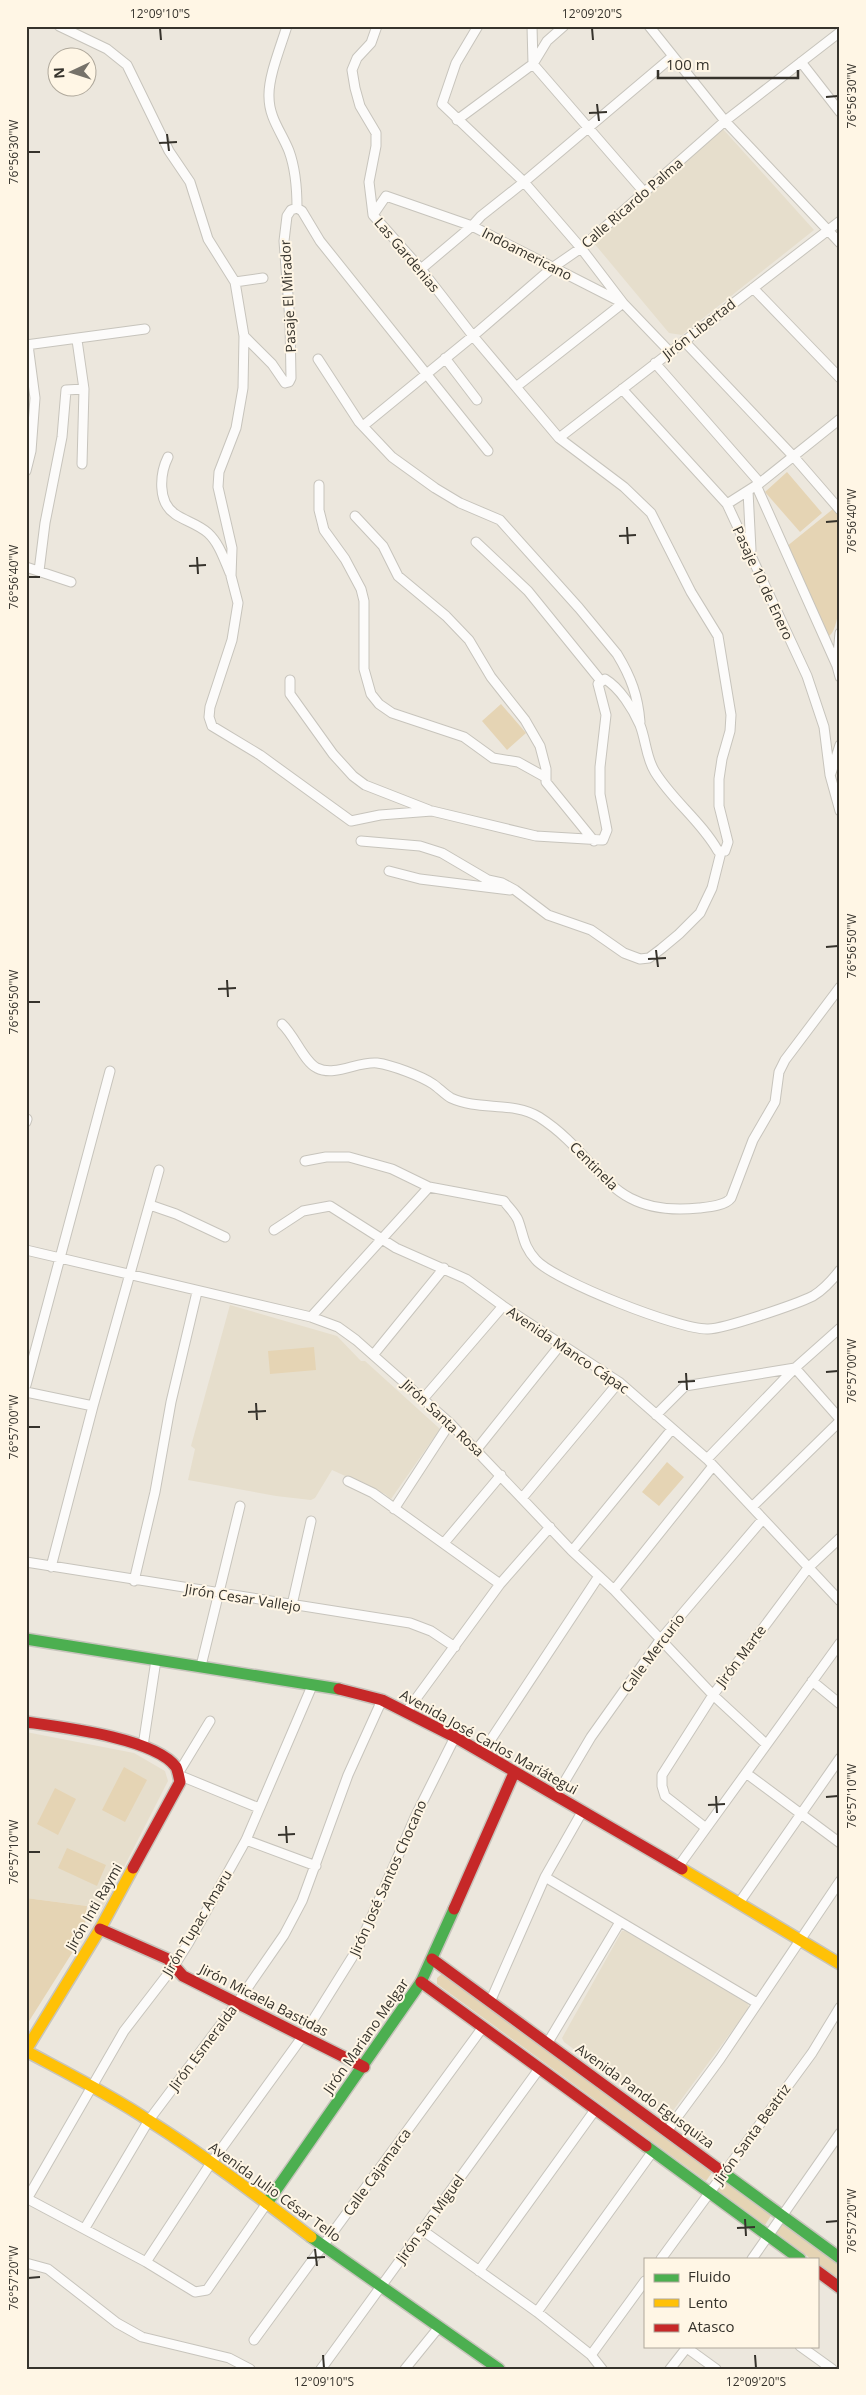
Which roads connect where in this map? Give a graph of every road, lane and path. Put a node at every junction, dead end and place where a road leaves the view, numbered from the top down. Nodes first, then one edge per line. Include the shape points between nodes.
1 (59, 26) edge
2 (287, 26) edge
3 (376, 26) edge
4 (478, 26) edge
5 (532, 26) edge
6 (564, 26) edge
7 (649, 26) edge
8 (840, 32) edge
9 (672, 57) junction
10 (801, 62) junction
11 (533, 64) junction
12 (840, 112) edge
13 (457, 120) junction
14 (726, 121) junction
15 (589, 126) junction
16 (524, 182) junction
17 (644, 192) junction
18 (297, 208) junction
19 (373, 215) junction
20 (840, 221) edge
21 (472, 226) junction
22 (828, 230) junction
23 (840, 243) edge
24 (581, 248) junction
25 (552, 268) junction
26 (421, 269) junction
27 (263, 278) dead end
28 (235, 282) junction
29 (753, 288) junction
30 (623, 302) junction
31 (145, 329) dead end
32 (244, 336) junction
33 (473, 336) junction
34 (77, 340) junction
35 (684, 341) junction
36 (27, 345) edge
37 (670, 352) junction
38 (445, 358) junction
39 (318, 359) dead end
40 (655, 363) junction
41 (425, 374) junction
42 (840, 378) edge
43 (516, 387) junction
44 (84, 389) junction
45 (622, 389) junction
46 (477, 400) dead end
47 (840, 419) edge
48 (362, 426) junction
49 (559, 438) junction
50 (488, 451) dead end
51 (168, 457) dead end
52 (794, 457) junction
53 (82, 464) dead end
54 (26, 471) edge
55 (319, 485) dead end
56 (755, 486) junction
57 (727, 504) junction
58 (840, 510) edge
59 (356, 516) dead end
60 (476, 542) dead end
61 (752, 556) junction
62 (26, 568) edge
63 (39, 571) junction
64 (231, 576) junction
65 (70, 582) dead end
66 (840, 633) edge
67 (837, 666) junction
68 (840, 678) edge
69 (290, 680) dead end
70 (600, 680) junction
71 (640, 725) junction
72 (840, 745) edge
73 (830, 775) junction
74 (546, 777) junction
75 (432, 811) junction
76 (840, 811) edge
77 (361, 841) dead end
78 (594, 841) junction
79 (721, 852) junction
80 (389, 871) dead end
81 (515, 890) junction
82 (840, 988) edge
83 (282, 1024) dead end
84 (110, 1071) dead end
85 (305, 1161) dead end
86 (159, 1170) dead end
87 (429, 1187) junction
88 (150, 1205) junction
89 (274, 1230) dead end
90 (226, 1237) dead end
91 (382, 1238) junction
92 (26, 1250) edge
93 (59, 1258) junction
94 (444, 1268) junction
95 (840, 1270) edge
96 (130, 1275) junction
97 (198, 1292) junction
98 (503, 1306) junction
99 (311, 1317) junction
100 (840, 1328) edge
101 (561, 1344) junction
102 (374, 1354) junction
103 (795, 1368) junction
104 (619, 1382) junction
105 (26, 1385) edge
106 (26, 1392) edge
107 (423, 1399) junction
108 (93, 1406) junction
109 (656, 1415) junction
110 (840, 1420) edge
111 (450, 1423) junction
112 (672, 1429) junction
113 (477, 1449) junction
114 (710, 1462) junction
115 (501, 1475) junction
116 (348, 1481) dead end
117 (523, 1497) junction
118 (240, 1506) dead end
119 (752, 1507) junction
120 (394, 1509) junction
121 (763, 1519) junction
122 (311, 1521) dead end
123 (550, 1527) junction
124 (840, 1538) edge
125 (444, 1543) junction
126 (572, 1551) junction
127 (26, 1562) edge
128 (51, 1567) junction
129 (808, 1568) junction
130 (600, 1576) junction
131 (134, 1581) junction
132 (500, 1584) junction
133 (614, 1590) junction
134 (218, 1593) junction
135 (840, 1601) edge
136 (292, 1605) junction
137 (26, 1639) edge
138 (660, 1640) junction
139 (840, 1643) edge
140 (455, 1646) junction
141 (156, 1660) junction
142 (201, 1666) junction
143 (812, 1681) junction
144 (312, 1686) junction
145 (713, 1695) junction
146 (382, 1700) junction
147 (840, 1704) edge
148 (407, 1711) junction
149 (210, 1720) dead end
150 (26, 1722) edge
151 (455, 1737) junction
152 (766, 1744) junction
153 (143, 1746) junction
154 (482, 1753) junction
155 (840, 1758) edge
156 (514, 1773) junction
157 (746, 1773) junction
158 (180, 1774) junction
159 (556, 1796) junction
160 (259, 1808) junction
161 (582, 1812) junction
162 (801, 1813) junction
163 (706, 1828) junction
164 (246, 1840) junction
165 (840, 1843) edge
166 (316, 1866) junction
167 (678, 1866) junction
168 (545, 1877) junction
169 (840, 1881) edge
170 (739, 1903) junction
171 (620, 1922) junction
172 (100, 1929) junction
173 (799, 1941) junction
174 (432, 1960) junction
175 (840, 1964) edge
176 (174, 1966) junction
177 (422, 1982) junction
178 (490, 2002) junction
179 (237, 2003) junction
180 (757, 2003) junction
181 (840, 2007) edge
182 (483, 2027) junction
183 (302, 2036) junction
184 (547, 2044) junction
185 (26, 2050) edge
186 (364, 2067) junction
187 (539, 2069) junction
188 (91, 2085) junction
189 (595, 2110) junction
190 (149, 2120) junction
191 (667, 2131) junction
192 (840, 2133) edge
193 (653, 2151) junction
194 (211, 2162) junction
195 (724, 2173) junction
196 (710, 2193) junction
197 (27, 2198) edge
198 (267, 2202) junction
199 (783, 2216) junction
200 (85, 2228) junction
201 (422, 2230) junction
202 (768, 2236) junction
203 (323, 2246) junction
204 (662, 2258) edge
205 (753, 2258) edge
206 (799, 2258) edge
207 (840, 2258) edge
208 (146, 2262) junction
209 (26, 2263) edge
210 (479, 2271) junction
211 (818, 2272) edge
212 (644, 2282) edge
213 (380, 2287) junction
214 (840, 2288) edge
215 (537, 2312) junction
216 (439, 2327) junction
217 (254, 2340) dead end
218 (687, 2348) edge
219 (689, 2348) edge
220 (803, 2348) edge
221 (591, 2355) junction
222 (250, 2369) edge
223 (321, 2369) edge
224 (405, 2369) edge
225 (499, 2369) edge
226 (602, 2369) edge
227 (670, 2369) edge
228 (716, 2369) edge
229 (832, 2369) edge

1 - 28 street via 107,49 127,66 170,151 190,182 208,238
2 - 18 street via 269,97 277,130 294,169
3 - 19 street, Las Gardenias via 371,43 357,58 352,70 360,106 376,133 369,182
4 - 13 street via 456,63 442,99 444,107
5 - 11 street
6 - 11 street via 547,42
7 - 9 street
8 - 10 street, Calle Ricardo Palma
9 - 14 street
9 - 15 street
10 - 12 street
10 - 14 street, Calle Ricardo Palma
11 - 13 street
11 - 15 street
13 - 16 street
14 - 17 street, Calle Ricardo Palma
14 - 22 street
15 - 16 street
15 - 17 street
16 - 21 street
16 - 24 street
17 - 24 street, Calle Ricardo Palma
18 - 32 street, Pasaje El Mirador via 287,216 284,241 290,322 289,382 281,380 272,364
18 - 41 street
19 - 21 street, Indoamericano via 386,196
19 - 26 street, Las Gardenias
20 - 22 street, Jirón Libertad
21 - 25 street, Indoamericano
21 - 26 street
22 - 23 street
22 - 29 street, Jirón Libertad
24 - 25 street, Calle Ricardo Palma
24 - 30 street
25 - 30 street, Indoamericano
25 - 33 street, Calle Ricardo Palma
26 - 33 street, Las Gardenias
27 - 28 street
28 - 32 street
29 - 35 street, Jirón Libertad
29 - 42 street
30 - 37 street, Indoamericano
30 - 43 street
31 - 34 street
32 - 64 street via 240,412 219,472 218,487 232,548
33 - 38 street, Calle Ricardo Palma
33 - 43 street, Las Gardenias
34 - 36 street
34 - 44 street
35 - 37 street, Jirón Libertad
35 - 52 street
36 - 54 street via 35,398 31,451
37 - 40 street, Jirón Libertad
38 - 41 street, Calle Ricardo Palma
38 - 46 street
39 - 48 street
40 - 45 street, Jirón Libertad
40 - 56 street
41 - 48 street, Calle Ricardo Palma
41 - 50 street
43 - 49 street, Las Gardenias
44 - 53 street
44 - 63 street via 66,390 62,437
45 - 49 street, Jirón Libertad
45 - 57 street, Pasaje 10 de Enero
47 - 52 street
48 - 71 street via 392,458 435,488 500,520 617,654 633,683
49 - 79 street, Las Gardenias via 624,487 651,513 691,592 718,636 731,714 719,779 719,806 728,842 727,848
51 - 64 street via 162,476 165,502 174,513 208,532
52 - 56 street
52 - 58 street
55 - 74 street via 319,510 324,530 361,589 364,669 371,694 392,713 464,737 493,758 518,762
56 - 57 street
56 - 61 street
56 - 67 street
57 - 61 street, Pasaje 10 de Enero
59 - 74 street via 383,546 398,576 446,616 468,640 540,746
60 - 70 street via 528,591
61 - 73 street, Pasaje 10 de Enero via 807,676 824,728
62 - 63 street
63 - 65 street
64 - 75 street via 238,603 236,619 210,707 212,726 260,755 351,820
66 - 67 street
67 - 68 street
69 - 75 street via 290,694 353,776 365,785
70 - 71 street via 614,684
70 - 78 street via 598,691 606,716 600,794 607,830 603,840
71 - 79 street via 656,773
72 - 73 street
73 - 76 street, Pasaje 10 de Enero
74 - 78 street via 546,782
75 - 78 street via 536,836
77 - 81 street, Las Gardenias via 420,846 442,853 488,880
79 - 81 street, Las Gardenias via 712,888 700,913 649,958 632,957 591,930 548,916
80 - 81 street via 420,879
82 - 83 street, Centinela via 785,1060 779,1072 775,1102 753,1140 728,1202 686,1209 646,1206 626,1198 570,1142 530,1111 450,1098 420,1077 377,1063 327,1071 317,1068
84 - 93 street
85 - 87 street via 349,1157 392,1169
86 - 88 street
87 - 91 street
87 - 95 street via 504,1201 517,1219 524,1242 537,1261 559,1276 632,1308 697,1329 710,1330 814,1296
88 - 90 street
88 - 96 street
89 - 91 street, Avenida Manco Cápac via 303,1211 330,1206
91 - 94 street, Avenida Manco Cápac via 396,1248
91 - 99 street
92 - 93 street, Jirón Santa Rosa
93 - 96 street, Jirón Santa Rosa
93 - 105 street
94 - 98 street, Avenida Manco Cápac via 466,1278
94 - 102 street
96 - 97 street, Jirón Santa Rosa
96 - 108 street
97 - 99 street, Jirón Santa Rosa
97 - 131 street via 171,1402
98 - 101 street, Avenida Manco Cápac
98 - 107 street
99 - 102 street, Jirón Santa Rosa via 338,1327
100 - 103 street
101 - 104 street, Avenida Manco Cápac
101 - 113 street
102 - 107 street, Jirón Santa Rosa
103 - 109 street via 685,1386
103 - 110 street
103 - 114 street
104 - 109 street, Avenida Manco Cápac
104 - 117 street
106 - 108 street
107 - 111 street, Jirón Santa Rosa
108 - 128 street
109 - 112 street, Avenida Manco Cápac
110 - 119 street
111 - 113 street, Jirón Santa Rosa
111 - 120 street
112 - 114 street, Avenida Manco Cápac
112 - 126 street
113 - 115 street, Jirón Santa Rosa
114 - 119 street, Avenida Manco Cápac
114 - 133 street
115 - 117 street, Jirón Santa Rosa
115 - 125 street
116 - 120 street via 373,1493
117 - 123 street, Jirón Santa Rosa
118 - 134 street
119 - 121 street, Avenida Manco Cápac
120 - 125 street
121 - 129 street, Avenida Manco Cápac
121 - 138 street, Calle Mercurio
122 - 136 street
123 - 126 street, Jirón Santa Rosa
123 - 132 street
124 - 129 street, Jirón Marte
125 - 132 street
126 - 130 street, Jirón Santa Rosa
127 - 128 street, Jirón Cesar Vallejo
128 - 131 street, Jirón Cesar Vallejo
129 - 135 street, Avenida Manco Cápac
129 - 145 street, Jirón Marte
130 - 133 street, Jirón Santa Rosa
130 - 154 street
131 - 134 street, Jirón Cesar Vallejo
132 - 140 street
133 - 138 street, Jirón Santa Rosa
134 - 136 street, Jirón Cesar Vallejo
134 - 142 street
136 - 140 street, Jirón Cesar Vallejo via 410,1623
137 - 141 street, Avenida José Carlos Mariátegui
138 - 145 street, Jirón Santa Rosa
138 - 159 street, Calle Mercurio via 591,1737
139 - 143 street
140 - 148 street
141 - 142 street, Avenida José Carlos Mariátegui
141 - 153 street
142 - 144 street, Avenida José Carlos Mariátegui
143 - 147 street
143 - 152 street
144 - 146 street, Avenida José Carlos Mariátegui via 356,1692
144 - 160 street, Jirón Tupac Amaru
145 - 152 street, Jirón Santa Rosa
145 - 163 street, Jirón Marte via 662,1774 665,1796
146 - 148 street, Avenida José Carlos Mariátegui
146 - 166 street, Jirón Esmeralda via 348,1776
148 - 151 street, Avenida José Carlos Mariátegui
149 - 158 street
150 - 153 street via 117,1737
151 - 154 street, Avenida José Carlos Mariátegui
151 - 183 street, Jirón José Santos Chocano via 416,1815 358,1948
152 - 157 street
153 - 158 street via 173,1764
154 - 156 street, Avenida José Carlos Mariátegui
155 - 162 street
156 - 159 street, Avenida José Carlos Mariátegui
156 - 174 street, Jirón Mariano Melgar
157 - 162 street
157 - 163 street
158 - 160 street
158 - 172 street, Jirón Inti Raymi via 180,1782
159 - 161 street, Avenida José Carlos Mariátegui
160 - 164 street, Jirón Tupac Amaru
161 - 167 street, Avenida José Carlos Mariátegui
161 - 168 street
162 - 165 street
162 - 170 street
163 - 167 street
164 - 166 street
164 - 176 street, Jirón Tupac Amaru
166 - 179 street, Jirón Esmeralda via 284,1935
167 - 170 street, Avenida José Carlos Mariátegui
168 - 171 street
168 - 178 street
169 - 173 street
170 - 173 street, Avenida José Carlos Mariátegui
171 - 180 street
171 - 184 street
172 - 176 street, Jirón Micaela Bastidas via 168,1959
172 - 185 street, Jirón Inti Raymi
173 - 175 street, Avenida José Carlos Mariátegui
173 - 180 street
174 - 177 street, Jirón Mariano Melgar
174 - 178 street, Avenida Pando Egusquiza
176 - 179 street, Jirón Micaela Bastidas via 183,1976
176 - 188 street, Jirón Tupac Amaru via 124,2031
177 - 182 street
177 - 186 street, Jirón Mariano Melgar
178 - 184 street, Avenida Pando Egusquiza
179 - 183 street, Jirón Micaela Bastidas
179 - 190 street, Jirón Esmeralda
180 - 191 street via 720,2060
181 - 195 street, Jirón Santa Beatriz via 812,2053
182 - 187 street
182 - 203 street, Calle Cajamarca
183 - 186 street, Jirón Micaela Bastidas
183 - 194 street, Jirón José Santos Chocano
184 - 191 street, Avenida Pando Egusquiza
185 - 188 street, Avenida Julio César Tello
186 - 198 street, Jirón Mariano Melgar
187 - 189 street
187 - 201 street, Jirón San Miguel
188 - 190 street, Avenida Julio César Tello
188 - 197 street, Jirón Tupac Amaru
189 - 193 street
189 - 210 street
190 - 194 street, Avenida Julio César Tello
190 - 200 street, Jirón Esmeralda
191 - 195 street, Avenida Pando Egusquiza
192 - 199 street
193 - 196 street
193 - 215 street
194 - 198 street, Avenida Julio César Tello
194 - 208 street, Jirón José Santos Chocano
195 - 196 street, Jirón Santa Beatriz
195 - 199 street, Avenida Pando Egusquiza
196 - 202 street
196 - 204 street, Jirón Santa Beatriz
197 - 200 street
198 - 203 street, Avenida Julio César Tello
198 - 208 street, Jirón Mariano Melgar via 207,2290 195,2292
199 - 202 street
199 - 207 street, Avenida Pando Egusquiza
200 - 208 street
201 - 210 street
201 - 213 street, Jirón San Miguel
202 - 205 street
202 - 206 street
203 - 213 street, Avenida Julio César Tello
203 - 217 street, Calle Cajamarca
209 - 222 street via 48,2269 117,2324 142,2337 229,2358
210 - 215 street
211 - 214 street
212 - 221 street
213 - 216 street, Avenida Julio César Tello
213 - 223 street, Jirón San Miguel
215 - 221 street
216 - 224 street
216 - 225 street, Avenida Julio César Tello
218 - 227 street
219 - 228 street
220 - 229 street
221 - 226 street

